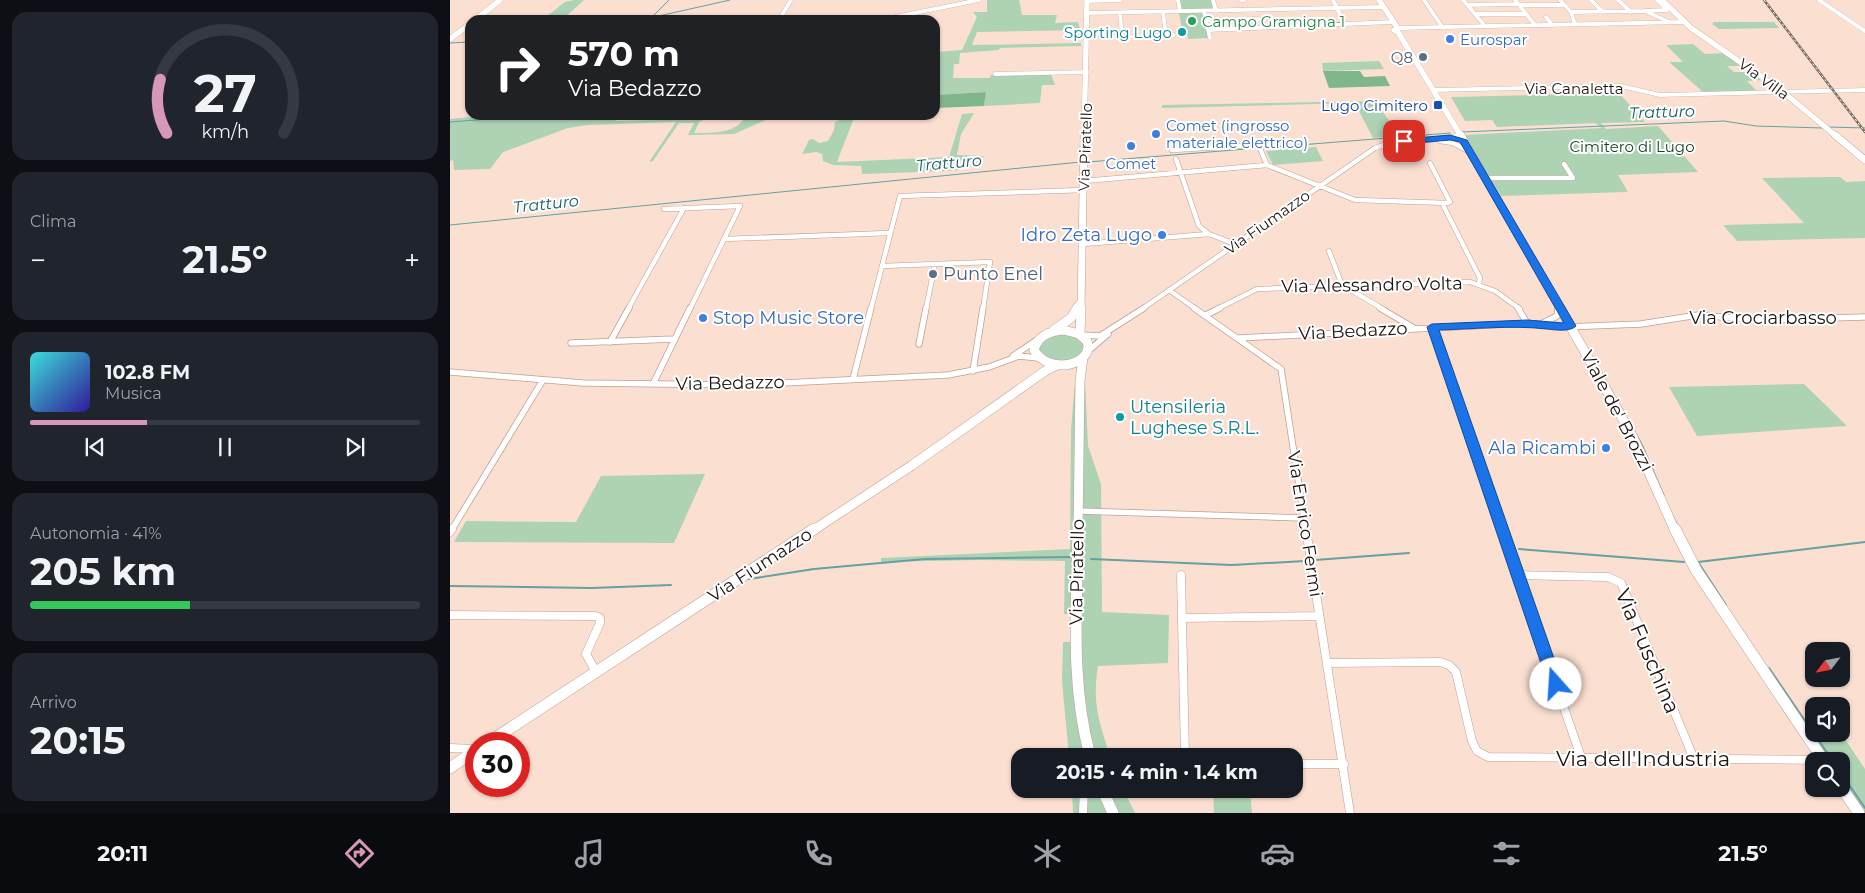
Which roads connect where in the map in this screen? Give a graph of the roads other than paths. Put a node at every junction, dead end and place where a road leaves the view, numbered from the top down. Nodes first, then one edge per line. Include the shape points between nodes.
1 (500, 0) edge
2 (791, 0) edge
3 (979, 0) edge
4 (1090, 0) edge
5 (1120, 0) edge
6 (1178, 0) edge
7 (1213, 0) edge
8 (1333, 0) edge
9 (1379, 0) edge
10 (1424, 0) edge
11 (1463, 0) edge
12 (1515, 0) edge
13 (1560, 0) edge
14 (1587, 0) edge
15 (1591, 0) edge
16 (1618, 0) edge
17 (1657, 0) edge
18 (1662, 0) edge
19 (1819, 0) edge
20 (1509, 4) junction
21 (1467, 5) junction
22 (1518, 5) junction
23 (1564, 5) junction
24 (1144, 6) dead end
25 (1383, 7) junction
26 (1337, 8) junction
27 (1256, 10) junction
28 (1180, 11) junction
29 (1204, 11) junction
30 (1216, 11) junction
31 (1645, 11) junction
32 (1144, 12) junction
33 (1163, 12) junction
34 (1571, 12) junction
35 (1601, 12) junction
36 (1631, 12) junction
37 (1120, 13) junction
38 (1087, 14) junction
39 (1475, 14) junction
40 (1517, 14) junction
41 (1526, 14) junction
42 (481, 15) edge
43 (783, 15) edge
44 (905, 15) edge
45 (1546, 17) dead end
46 (1259, 19) junction
47 (1206, 20) junction
48 (1685, 22) junction
49 (1671, 23) junction
50 (1345, 24) junction
51 (1575, 24) junction
52 (1535, 25) junction
53 (1552, 25) junction
54 (1484, 26) junction
55 (465, 28) edge
56 (1262, 28) junction
57 (1397, 28) junction
58 (1443, 28) junction
59 (1208, 30) junction
60 (1865, 31) edge
61 (1166, 35) junction
62 (1174, 35) dead end
63 (1210, 38) dead end
64 (450, 39) edge
65 (1087, 72) junction
66 (996, 74) dead end
67 (1433, 90) junction
68 (1865, 90) edge
69 (1782, 91) junction
70 (1461, 137) junction
71 (1425, 139) junction
72 (1453, 143) junction
73 (1172, 150) dead end
74 (1471, 152) junction
75 (1176, 158) dead end
76 (1865, 160) edge
77 (1430, 163) dead end
78 (1564, 164) dead end
79 (1267, 165) junction
80 (1180, 174) junction
81 (1485, 178) junction
82 (1084, 181) junction
83 (1318, 186) junction
84 (1084, 190) junction
85 (1443, 205) junction
86 (684, 208) junction
87 (664, 209) dead end
88 (890, 233) junction
89 (1209, 234) junction
90 (724, 239) junction
91 (1083, 244) junction
92 (1235, 244) junction
93 (1329, 251) dead end
94 (935, 264) junction
95 (882, 266) junction
96 (1479, 283) junction
97 (1342, 285) junction
98 (1169, 290) junction
99 (1082, 294) junction
100 (1558, 303) junction
101 (1206, 315) junction
102 (1865, 317) edge
103 (1527, 323) junction
104 (1543, 323) junction
105 (1118, 326) junction
106 (1571, 326) junction
107 (1432, 327) junction
108 (1557, 327) junction
109 (1414, 328) junction
110 (1052, 332) junction
111 (1081, 335) junction
112 (1239, 338) junction
113 (675, 339) junction
114 (1039, 339) junction
115 (610, 342) junction
116 (1580, 342) junction
117 (571, 343) dead end
118 (919, 344) dead end
119 (1085, 355) junction
120 (1039, 358) junction
121 (1008, 359) junction
122 (1059, 365) junction
123 (973, 371) junction
124 (450, 372) edge
125 (853, 379) junction
126 (543, 380) junction
127 (1031, 383) junction
128 (653, 384) junction
129 (1080, 386) junction
130 (1078, 512) junction
131 (1303, 518) junction
132 (450, 532) edge
133 (1181, 574) dead end
134 (1518, 575) junction
135 (450, 615) edge
136 (1319, 616) junction
137 (1182, 618) junction
138 (1327, 663) junction
139 (596, 672) junction
140 (504, 732) edge
141 (450, 748) edge
142 (1088, 748) edge
143 (1185, 748) edge
144 (465, 749) edge
145 (1818, 752) edge
146 (465, 757) edge
147 (1581, 758) junction
148 (1694, 759) junction
149 (1805, 760) edge
150 (1303, 764) edge
151 (1344, 764) junction
152 (450, 768) edge
153 (1848, 797) edge
154 (1084, 798) edge
155 (1106, 798) edge
156 (1083, 813) edge
157 (1113, 813) edge
158 (1350, 813) edge
159 (1859, 813) edge

1 - 42 street
2 - 43 street
3 - 44 street
4 - 5 street
4 - 38 street, Via Piratello
6 - 28 street
7 - 30 street
8 - 26 street
9 - 25 street, Viale de' Brozzi
10 - 58 street
11 - 21 street
12 - 22 street
13 - 23 street
14 - 35 street
15 - 35 street
16 - 36 street
17 - 31 street via 1667,10
18 - 48 street, Via Villa
19 - 60 street
20 - 21 street
20 - 22 street
20 - 40 street
21 - 39 street
22 - 23 street
22 - 41 street
23 - 34 street
24 - 32 street
25 - 26 street
25 - 57 street, Viale de' Brozzi
26 - 27 street
26 - 50 street
27 - 30 street
27 - 46 street
28 - 29 street
28 - 33 street
29 - 30 street
29 - 47 street
31 - 36 street
31 - 49 street
32 - 33 street
32 - 37 street
33 - 61 street
34 - 35 street
34 - 51 street
35 - 36 street
37 - 38 street
37 - 61 street via 1122,37
38 - 65 street, Via Piratello
39 - 40 street
39 - 54 street
40 - 41 street
41 - 52 street
45 - 53 street
46 - 47 street
46 - 56 street
47 - 59 street
48 - 49 street
48 - 69 street, Via Villa
49 - 51 street
50 - 56 street
50 - 57 street
51 - 53 street
52 - 53 street
52 - 54 street
54 - 58 street
55 - 64 street
56 - 59 street
57 - 58 street
57 - 67 street, Viale de' Brozzi
59 - 63 street
61 - 62 street
65 - 66 street
65 - 82 street, Via Piratello
67 - 69 street, Via Canaletta via 1621,86 1652,94
67 - 70 street, Viale de' Brozzi
68 - 69 street, Via Canaletta
69 - 76 street, Via Villa
70 - 71 street, Via Fiumazzo
70 - 72 street, Via Fiumazzo
70 - 74 main road, Viale de' Brozzi
71 - 72 street, Via Fiumazzo
71 - 83 street, Via Fiumazzo via 1375,148
72 - 74 street, Via Fiumazzo
73 - 79 street via 1256,145
74 - 81 street, Viale de' Brozzi
75 - 80 street
77 - 85 street via 1450,202
78 - 81 street via 1573,178
79 - 80 street
79 - 83 street
80 - 82 street
80 - 89 street via 1199,226
81 - 100 street, Viale de' Brozzi
82 - 84 street, Via Piratello
83 - 85 street via 1355,200
83 - 92 street, Via Fiumazzo
84 - 88 street via 900,196
84 - 91 street, Via Piratello
85 - 96 street via 1480,278
86 - 87 street
86 - 90 street via 740,206
86 - 115 street
88 - 90 street
88 - 95 street
89 - 91 street
89 - 92 street
90 - 113 street
91 - 99 street, Via Piratello
92 - 98 street, Via Fiumazzo
93 - 97 street
94 - 95 street
94 - 118 street
94 - 123 street via 990,262
95 - 125 street
96 - 97 street, Via Alessandro Volta
96 - 103 street, Via Alessandro Volta via 1522,311
97 - 101 street, Via Alessandro Volta via 1257,289
97 - 109 street
98 - 101 street, Via Enrico Fermi
98 - 105 street, Via Fiumazzo
99 - 110 street, Via Piratello via 1075,314
99 - 111 street, Via Piratello
100 - 104 street via 1557,316
100 - 106 street, Viale de' Brozzi
101 - 112 street, Via Enrico Fermi
102 - 106 street, Via Crociarbasso via 1758,320 1698,315 1641,324
103 - 104 street, Via Bedazzo
103 - 107 street, Via Bedazzo
103 - 108 street, Via Bedazzo
104 - 106 street, Via Bedazzo
105 - 111 street, Via Fiumazzo via 1100,336
105 - 119 street, Via Fiumazzo
106 - 108 street, Via Bedazzo
106 - 116 street, Viale de' Brozzi
107 - 109 street, Via Bedazzo
107 - 134 street
108 - 116 street, Via Bedazzo via 1571,332
109 - 112 street, Via Bedazzo
110 - 111 street via 1069,331
110 - 114 street
111 - 119 street via 1088,345
112 - 131 street, Via Enrico Fermi via 1281,369
113 - 115 street
113 - 128 street
114 - 120 street via 1034,350
114 - 121 street, Via Bedazzo
115 - 117 street
116 - 145 street, Viale de' Brozzi via 1633,437 1696,570
119 - 122 street via 1076,362
119 - 129 street, Via Piratello
120 - 121 street, Via Bedazzo via 1023,356
120 - 122 street
120 - 127 street via 1038,370
121 - 123 street, Via Bedazzo
122 - 127 street, Via Fiumazzo via 1045,371
122 - 129 street via 1074,371
123 - 125 street, Via Bedazzo
124 - 126 street, Via Bedazzo
125 - 128 street, Via Bedazzo via 742,385
126 - 128 street, Via Bedazzo
126 - 132 street
127 - 139 street, Via Fiumazzo via 911,466
129 - 130 street, Via Piratello
130 - 131 street
130 - 142 main road, Via Piratello via 1076,679
131 - 136 street, Via Enrico Fermi
133 - 137 street
134 - 147 street
134 - 148 street, Via Fuschina via 1608,577 1621,583
135 - 139 street via 595,616 600,618 600,624 586,654
136 - 137 street
136 - 138 street, Via Enrico Fermi
137 - 143 street
138 - 147 street, Via dell'Industria via 1440,662 1449,665 1456,672 1477,751 1494,758
138 - 151 street, Via Enrico Fermi
139 - 140 street, Via Fiumazzo
141 - 144 street
146 - 152 street
147 - 148 street, Via dell'Industria
148 - 149 street, Via dell'Industria
150 - 151 street
151 - 158 street, Via Enrico Fermi
153 - 159 street
154 - 156 street
155 - 157 street

